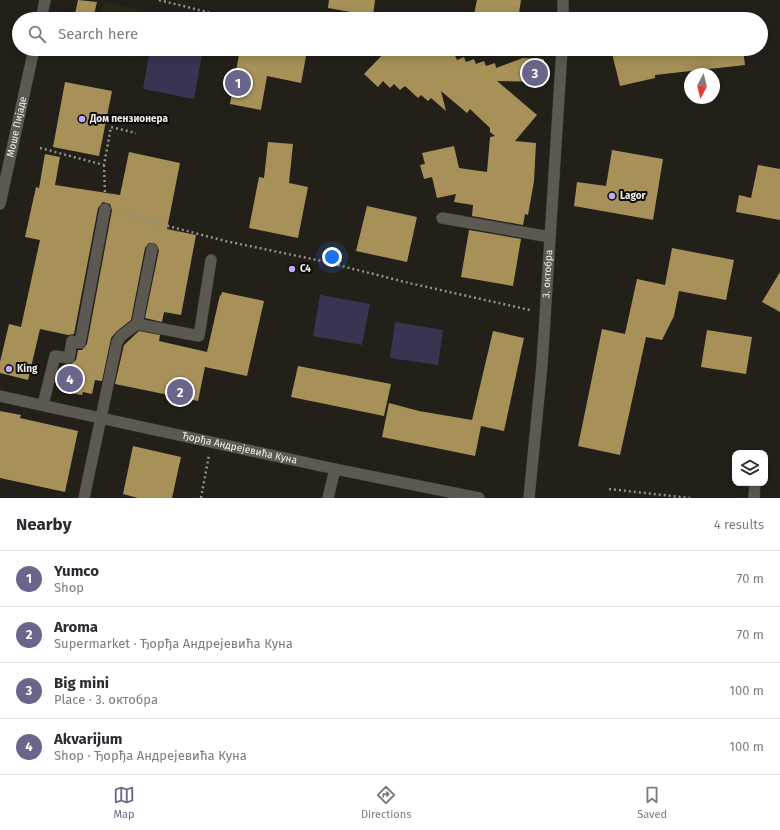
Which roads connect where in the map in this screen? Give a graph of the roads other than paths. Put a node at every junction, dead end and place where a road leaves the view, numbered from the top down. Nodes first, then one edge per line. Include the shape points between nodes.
1 (45, 0) edge
2 (560, 0) edge
3 (563, 0) edge
4 (42, 12) edge
5 (562, 12) edge
6 (563, 12) edge
7 (32, 56) edge
8 (562, 56) edge
9 (0, 204) edge
10 (105, 209) road end
11 (442, 218) dead end
12 (550, 237) junction
13 (152, 249) dead end
14 (211, 260) dead end
15 (137, 324) junction
16 (0, 396) edge
17 (44, 405) junction
18 (100, 417) junction
19 (335, 469) junction
20 (755, 486) edge
21 (84, 498) edge
22 (328, 498) edge
23 (479, 498) edge
24 (529, 498) edge
25 (754, 498) edge

1 - 4 street
2 - 5 street
3 - 6 street
7 - 9 street, Моше Пијаде
8 - 12 street, 3. октобра
10 - 17 street via 80,343 72,342 69,358 55,356
11 - 12 street
12 - 24 street, 3. октобра
13 - 15 street
14 - 15 street via 199,336
15 - 18 street via 117,342
16 - 17 street, Ђорђа Андрејевића Куна
17 - 18 street, Ђорђа Андрејевића Куна
18 - 19 street, Ђорђа Андрејевића Куна
18 - 21 street
19 - 22 street
19 - 23 street, Ђорђа Андрејевића Куна
20 - 25 street

